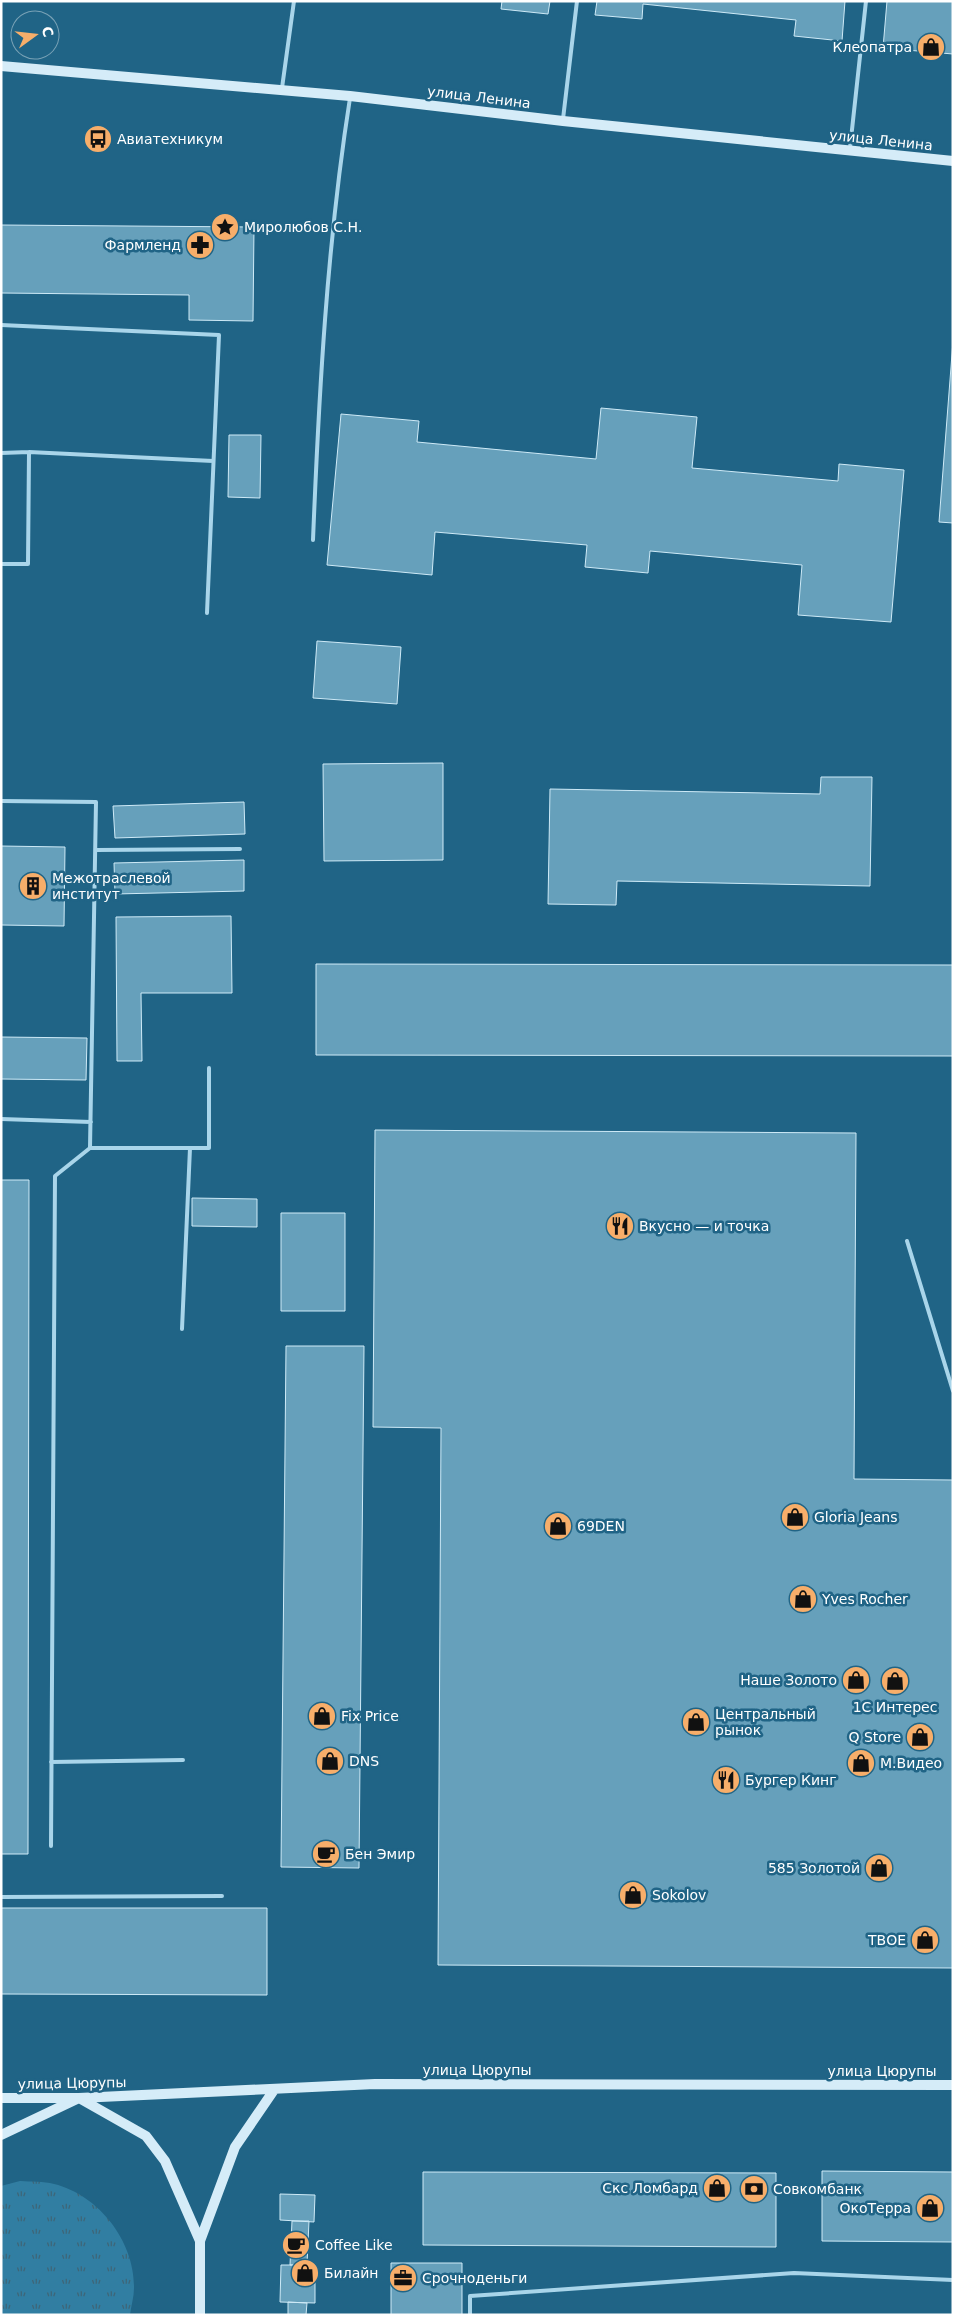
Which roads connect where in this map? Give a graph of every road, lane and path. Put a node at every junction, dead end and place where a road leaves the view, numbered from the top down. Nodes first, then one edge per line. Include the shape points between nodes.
1 (294, 1) edge
2 (576, 1) edge
3 (866, 1) edge
4 (1, 66) edge
5 (282, 90) junction
6 (350, 96) junction
7 (563, 121) junction
8 (849, 151) junction
9 (953, 161) edge
10 (1, 325) edge
11 (29, 452) junction
12 (1, 453) edge
13 (213, 461) junction
14 (313, 540) dead end
15 (1, 564) edge
16 (207, 614) dead end
17 (1, 801) edge
18 (240, 849) dead end
19 (96, 850) junction
20 (208, 1068) dead end
21 (1, 1118) edge
22 (91, 1122) junction
23 (90, 1148) junction
24 (190, 1148) junction
25 (907, 1241) dead end
26 (182, 1329) dead end
27 (953, 1391) edge
28 (183, 1760) dead end
29 (51, 1762) junction
30 (50, 1846) dead end
31 (222, 1896) dead end
32 (1, 1897) edge
33 (953, 2084) edge
34 (274, 2090) junction
35 (1, 2098) edge
36 (79, 2098) junction
37 (1, 2135) edge
38 (200, 2241) junction
39 (953, 2280) edge
40 (200, 2315) edge
41 (470, 2315) edge

1 - 5 lane
2 - 7 lane
3 - 8 lane
4 - 5 main road, улица Ленина
5 - 6 main road, улица Ленина
6 - 7 main road, улица Ленина
6 - 14 lane via 336,195
7 - 8 main road, улица Ленина
8 - 9 main road, улица Ленина
10 - 13 lane via 219,335
11 - 12 lane
11 - 13 lane
11 - 15 lane via 28,564
13 - 16 lane
17 - 19 lane via 96,802
18 - 19 lane
19 - 22 lane
20 - 24 lane via 209,1148
21 - 22 lane
22 - 23 lane
23 - 24 lane
23 - 29 lane via 55,1176
24 - 26 lane
25 - 27 lane
28 - 29 lane
29 - 30 lane
31 - 32 lane
33 - 34 main road, улица Цюрупы via 375,2084
34 - 36 main road, улица Цюрупы
34 - 38 main road via 235,2147
35 - 36 main road, улица Цюрупы
36 - 37 main road
36 - 38 main road via 146,2136 165,2161
38 - 40 main road
39 - 41 lane via 794,2273 470,2296

